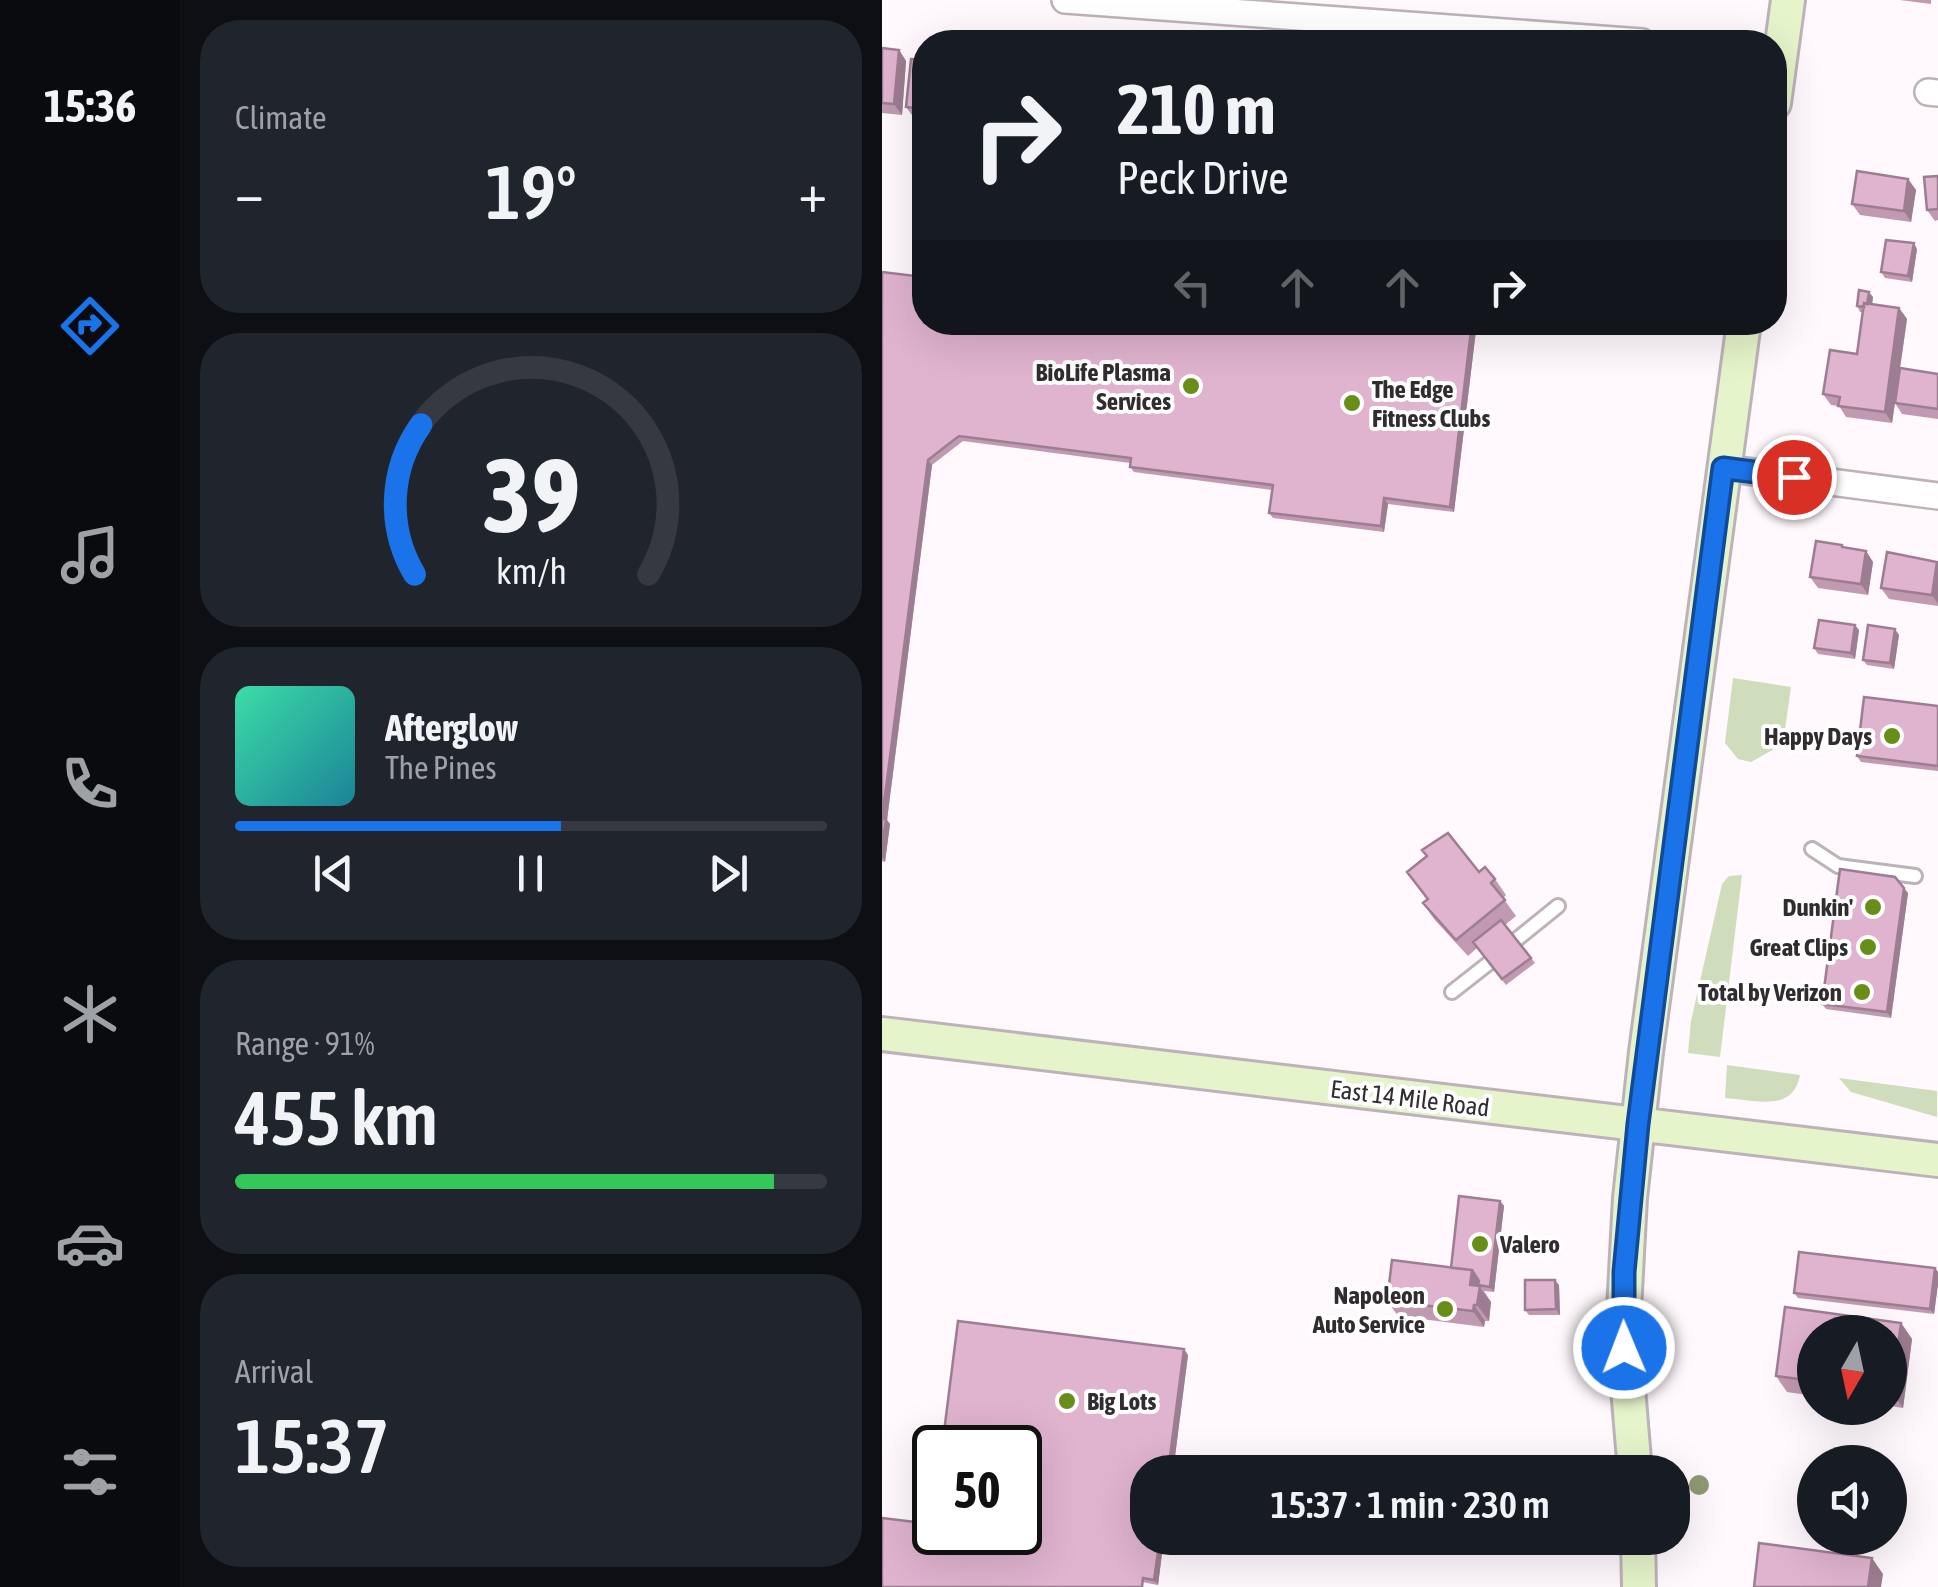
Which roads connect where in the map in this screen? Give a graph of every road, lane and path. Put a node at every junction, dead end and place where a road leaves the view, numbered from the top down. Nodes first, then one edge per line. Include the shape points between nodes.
1 (1066, 0) edge
2 (1788, 0) edge
3 (1342, 10) edge
4 (1530, 30) edge
5 (1783, 30) edge
6 (1742, 335) edge
7 (1723, 468) junction
8 (1938, 496) edge
9 (1812, 849) dead end
10 (1915, 876) dead end
11 (1558, 906) dead end
12 (1516, 940) edge
13 (1488, 963) edge
14 (1452, 992) dead end
15 (882, 1034) edge
16 (1638, 1124) junction
17 (1938, 1160) edge
18 (1634, 1455) edge
19 (1638, 1555) edge
20 (1639, 1587) edge

1 - 3 street
2 - 5 main road
3 - 4 street
6 - 7 main road
7 - 8 street
7 - 16 main road
9 - 10 lane via 1838,866
11 - 12 lane
13 - 14 lane
15 - 16 main road, East 14 Mile Road
16 - 17 main road, East 14 Mile Road
16 - 18 main road via 1623,1328
19 - 20 main road

